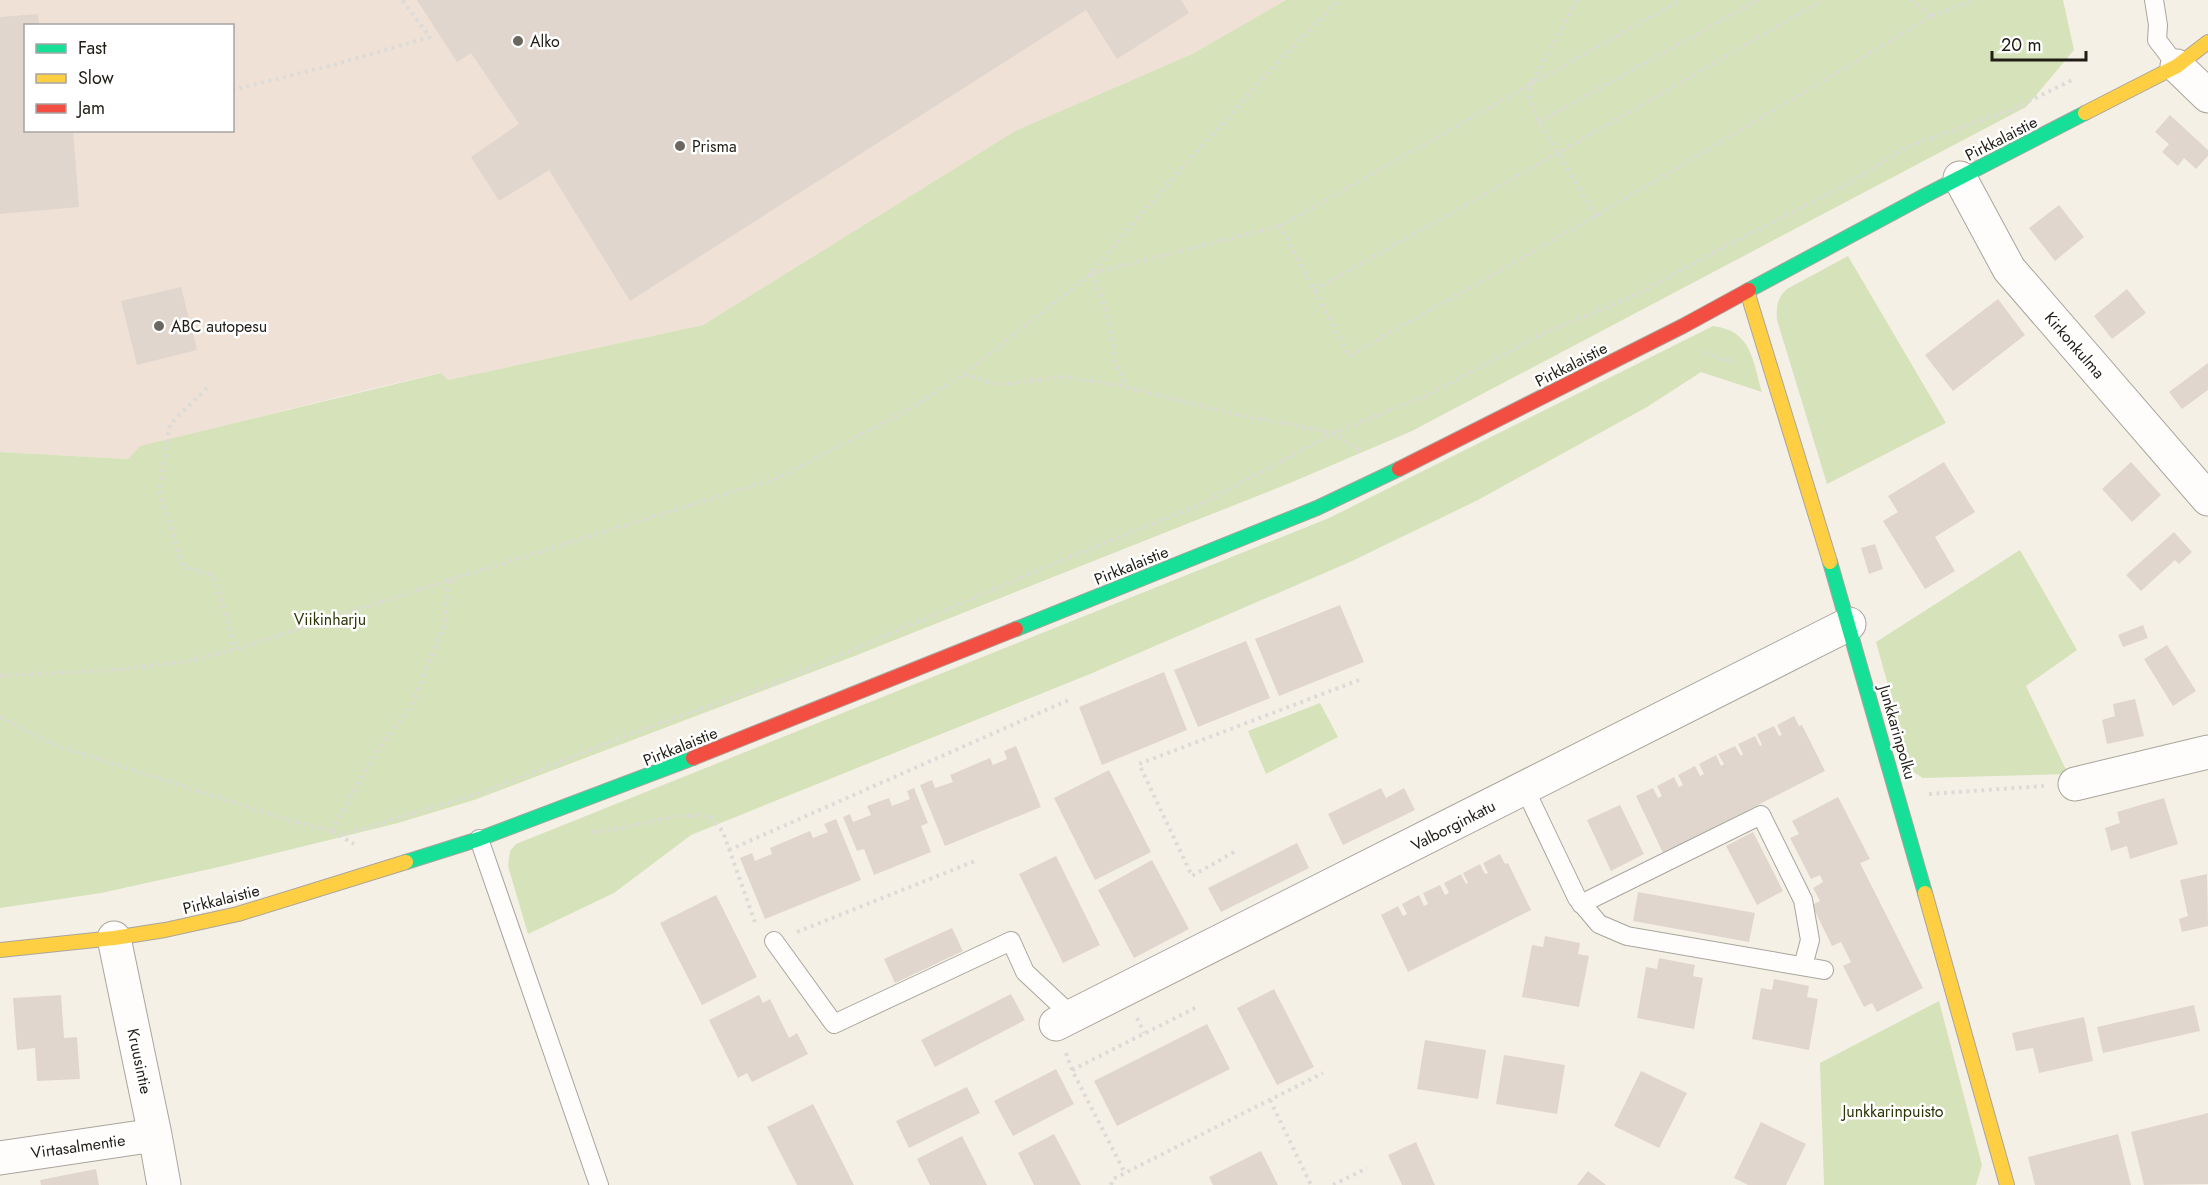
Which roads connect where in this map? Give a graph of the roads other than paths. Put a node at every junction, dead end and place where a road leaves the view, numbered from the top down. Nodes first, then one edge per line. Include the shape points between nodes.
1 (2154, 0) edge
2 (2208, 42) edge
3 (2177, 66) junction
4 (2208, 96) edge
5 (1960, 178) junction
6 (1747, 291) junction
7 (2208, 499) edge
8 (1849, 624) junction
9 (2208, 752) edge
10 (2075, 784) road end
11 (1525, 789) junction
12 (479, 839) junction
13 (1581, 904) junction
14 (114, 938) junction
15 (774, 941) road end
16 (0, 950) edge
17 (1803, 966) junction
18 (1824, 970) dead end
19 (1064, 1020) joint
20 (155, 1135) junction
21 (0, 1158) edge
22 (164, 1185) edge
23 (598, 1185) edge
24 (2007, 1185) edge

1 - 3 lane via 2157,40
2 - 3 street, Pirkkalaistie
3 - 4 street
3 - 5 street, Pirkkalaistie
5 - 6 street, Pirkkalaistie
5 - 7 street, Kirkonkulma via 2009,269
6 - 8 street, Junkkarinpolku
6 - 12 street, Pirkkalaistie via 1469,435 1317,508
8 - 11 street, Valborginkatu
8 - 24 street, Junkkarinpolku
9 - 10 street
11 - 13 lane
11 - 19 street, Valborginkatu
12 - 14 street, Pirkkalaistie via 238,914
12 - 23 lane
13 - 17 lane via 1599,924 1627,936
13 - 17 lane via 1761,815 1803,900 1810,939
14 - 16 street, Pirkkalaistie
14 - 20 street, Kruusintie
15 - 19 lane via 834,1024 1011,941 1024,972
17 - 18 lane
20 - 21 street, Virtasalmentie
20 - 22 street, Kruusintie

